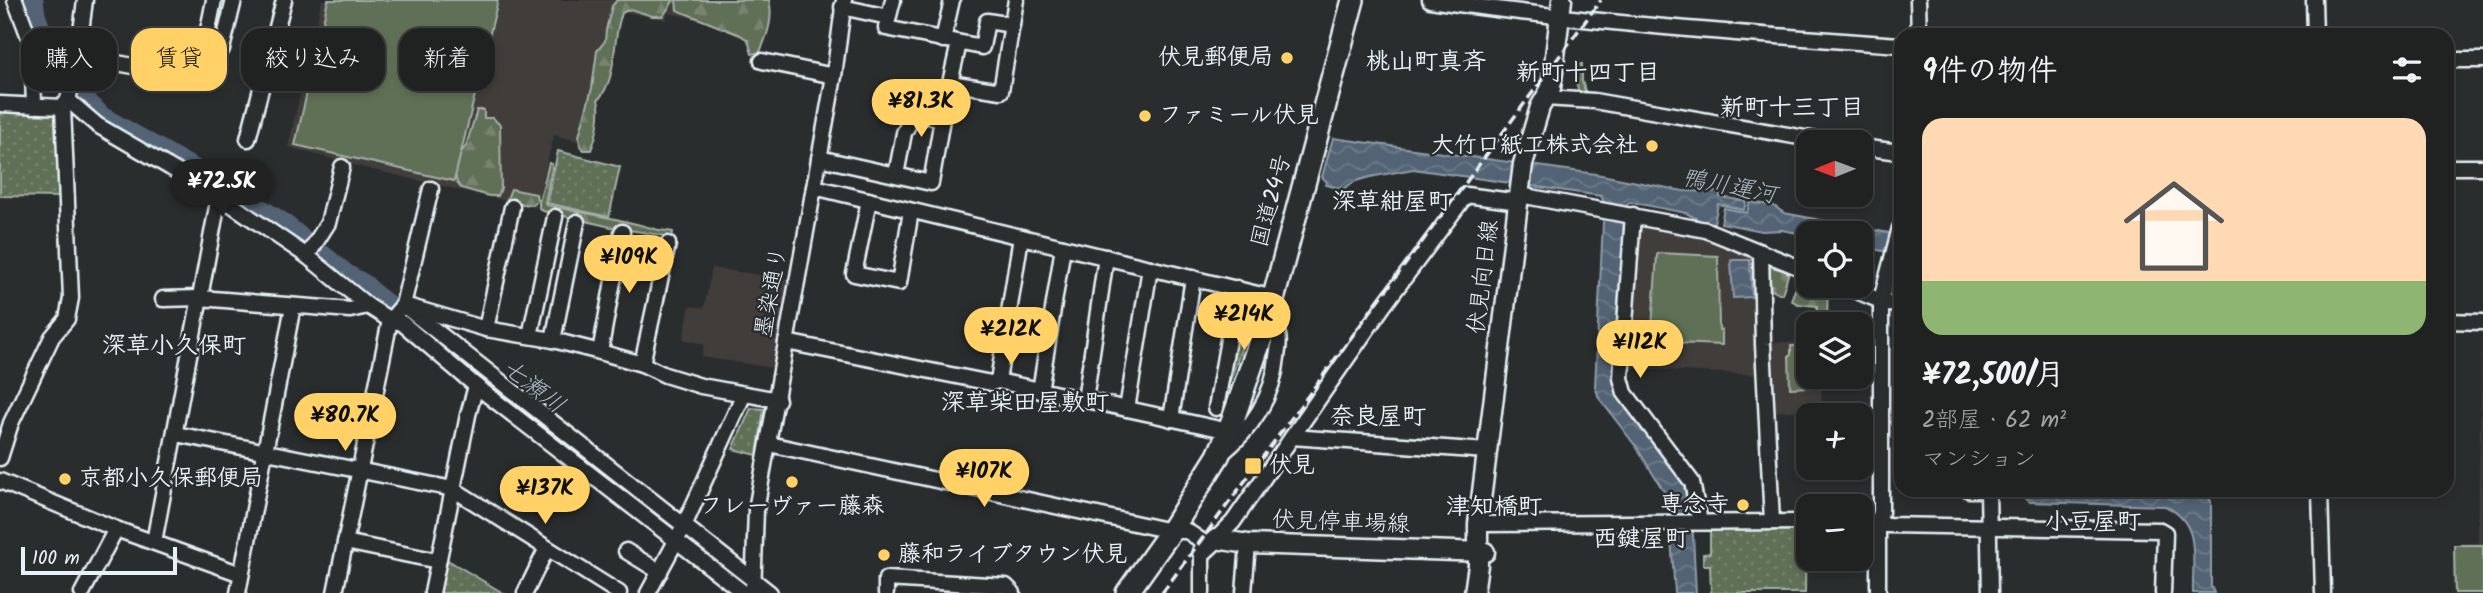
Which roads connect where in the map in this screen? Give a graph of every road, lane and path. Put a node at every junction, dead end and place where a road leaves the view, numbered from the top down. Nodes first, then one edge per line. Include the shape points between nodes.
1 (15, 0) edge
2 (85, 0) edge
3 (214, 0) edge
4 (234, 0) edge
5 (284, 0) edge
6 (893, 0) edge
7 (952, 0) edge
8 (1016, 0) edge
9 (1343, 0) edge
10 (1353, 0) edge
11 (1430, 0) edge
12 (1918, 0) edge
13 (2314, 0) edge
14 (1471, 3) edge
15 (843, 4) edge
16 (1561, 8) edge
17 (888, 17) junction
18 (1012, 25) junction
19 (82, 28) edge
20 (208, 28) edge
21 (1919, 28) edge
22 (2315, 28) edge
23 (227, 29) edge
24 (943, 40) junction
25 (959, 43) junction
26 (1894, 45) edge
27 (2454, 60) edge
28 (2483, 60) edge
29 (762, 61) dead end
30 (834, 76) junction
31 (1329, 90) junction
32 (68, 92) junction
33 (1545, 98) junction
34 (0, 104) edge
35 (34, 106) junction
36 (1796, 136) edge
37 (248, 139) dead end
38 (1873, 149) edge
39 (1894, 151) edge
40 (820, 158) junction
41 (342, 167) dead end
42 (2454, 167) edge
43 (2483, 167) edge
44 (896, 175) junction
45 (814, 187) junction
46 (431, 189) dead end
47 (1520, 195) junction
48 (219, 196) junction
49 (869, 200) junction
50 (512, 207) dead end
51 (911, 211) junction
52 (1631, 215) junction
53 (555, 217) dead end
54 (577, 222) dead end
55 (622, 232) dead end
56 (1021, 237) junction
57 (668, 244) dead end
58 (1063, 247) junction
59 (1894, 250) edge
60 (1761, 251) junction
61 (308, 254) junction
62 (1106, 257) junction
63 (1796, 266) edge
64 (1150, 268) junction
65 (1193, 278) junction
66 (1237, 288) junction
67 (1873, 297) edge
68 (200, 298) junction
69 (163, 299) dead end
70 (1881, 300) junction
71 (1894, 303) edge
72 (293, 306) junction
73 (368, 306) junction
74 (1272, 306) junction
75 (397, 312) junction
76 (2454, 321) edge
77 (2483, 322) edge
78 (486, 329) junction
79 (530, 336) junction
80 (553, 340) junction
81 (786, 342) junction
82 (600, 352) junction
83 (642, 364) junction
84 (998, 382) junction
85 (477, 386) junction
86 (1040, 391) junction
87 (743, 396) junction
88 (778, 400) junction
89 (1085, 400) junction
90 (1216, 408) dead end
91 (1127, 409) junction
92 (1171, 419) junction
93 (1229, 431) junction
94 (176, 433) junction
95 (1292, 437) junction
96 (3, 439) edge
97 (769, 444) junction
98 (265, 450) junction
99 (1487, 451) junction
100 (1218, 456) junction
101 (0, 458) edge
102 (359, 470) junction
103 (0, 481) edge
104 (453, 489) junction
105 (1988, 497) edge
106 (2320, 497) edge
107 (1698, 522) junction
108 (1772, 522) junction
109 (1796, 522) edge
110 (1873, 522) edge
111 (1878, 522) junction
112 (1483, 524) junction
113 (1988, 528) junction
114 (116, 529) junction
115 (1171, 531) junction
116 (680, 532) junction
117 (154, 542) junction
118 (345, 542) junction
119 (1248, 544) junction
120 (1209, 546) junction
121 (547, 548) junction
122 (626, 551) dead end
123 (1480, 556) junction
124 (438, 561) junction
125 (660, 572) junction
126 (241, 574) junction
127 (751, 587) edge
128 (926, 587) edge
129 (599, 588) edge
130 (972, 588) edge
131 (82, 593) edge
132 (238, 593) edge
133 (335, 593) edge
134 (432, 593) edge
135 (525, 593) edge
136 (619, 593) edge
137 (648, 593) edge
138 (770, 593) edge
139 (886, 593) edge
140 (1013, 593) edge
141 (1127, 593) edge
142 (1202, 593) edge
143 (1244, 593) edge
144 (1474, 593) edge
145 (1878, 593) edge
146 (1990, 593) edge
147 (2163, 593) edge
148 (2323, 593) edge

1 - 35 street via 32,46
2 - 19 street
3 - 20 street
4 - 23 street
5 - 37 street
6 - 17 street
7 - 24 street
8 - 18 street
9 - 31 street via 1329,51
10 - 31 highway, 国道24号
11 - 14 street
12 - 21 street
13 - 22 street
14 - 16 street
15 - 17 street
15 - 30 street, 墨染通り
16 - 26 street via 1747,34
16 - 33 main road, 伏見向日線 via 1551,88
17 - 24 street via 886,28
18 - 25 street via 987,21 982,47
18 - 25 street via 1000,91 950,83
24 - 25 street
27 - 28 street
29 - 30 street
30 - 40 street, 墨染通り
31 - 74 highway, 国道24号
32 - 35 street
32 - 48 street via 97,125
32 - 96 street via 69,309
33 - 36 street via 1606,103
33 - 47 main road, 伏見向日線 via 1523,164
34 - 35 street
38 - 39 street
40 - 44 street
40 - 45 street, 墨染通り
41 - 61 street via 328,223
42 - 43 street
44 - 44 street via 904,132 914,113 942,119 931,183
45 - 49 street
45 - 81 street, 墨染通り
46 - 75 street
47 - 52 street
47 - 95 street via 1466,195
47 - 99 main road, 伏見向日線
48 - 61 street
48 - 68 street
49 - 51 street
49 - 51 street via 854,274 899,283
50 - 78 street
51 - 56 street
52 - 60 street via 1706,230
52 - 107 street via 1621,378 1625,393 1692,482
53 - 79 street
54 - 80 street
55 - 82 street
56 - 58 street
56 - 84 street
57 - 83 street
58 - 62 street
58 - 86 street
59 - 70 street
60 - 63 street
60 - 108 street
61 - 73 street
62 - 64 street
62 - 89 street
64 - 65 street
64 - 91 street
65 - 66 street
65 - 92 street
66 - 74 street
66 - 90 street
67 - 70 street
68 - 69 street
68 - 72 street
68 - 94 street
70 - 71 street
70 - 111 street
72 - 73 street via 350,310
72 - 98 street
73 - 75 street
74 - 93 highway, 国道24号
74 - 100 street via 1279,337 1266,398 1254,421
75 - 78 street
75 - 85 street via 402,323
75 - 102 street
75 - 116 street
76 - 77 street
78 - 79 street
79 - 80 street
80 - 82 street
81 - 84 street
81 - 88 street, 墨染通り
82 - 83 street
83 - 87 street via 665,375
84 - 86 street
85 - 104 street
85 - 116 street
86 - 89 street
87 - 88 street
87 - 116 street
88 - 97 street, 墨染通り
89 - 91 street
91 - 92 street
92 - 93 street
93 - 100 highway, 国道24号
94 - 98 street
94 - 117 street
95 - 99 street
95 - 120 street via 1233,522
96 - 101 street
97 - 115 street
97 - 127 street, 墨染通り via 756,510
98 - 102 street
98 - 126 street
99 - 112 main road, 伏見向日線
100 - 115 highway, 国道24号
102 - 104 street
102 - 118 street
103 - 114 street
104 - 121 street
104 - 124 street
105 - 113 street
106 - 148 street
107 - 108 street
107 - 112 street
108 - 109 street
110 - 111 street
111 - 113 street
111 - 145 street
112 - 123 main road, 伏見向日線
113 - 146 street
113 - 147 street via 2160,530 2165,533
114 - 117 street
114 - 131 street
115 - 120 street via 1187,531
115 - 141 highway, 国道24号
116 - 125 street
116 - 127 street
117 - 126 street
118 - 124 street
118 - 133 street
119 - 120 main road, 伏見停車場線
119 - 123 main road, 伏見停車場線
119 - 143 street
120 - 142 street
121 - 129 street
121 - 135 street
122 - 125 street
123 - 144 main road, 伏見向日線
124 - 134 street
125 - 137 street
126 - 132 street
127 - 138 street
128 - 130 street
128 - 139 street via 886,579
129 - 136 street
130 - 140 street via 1006,586

